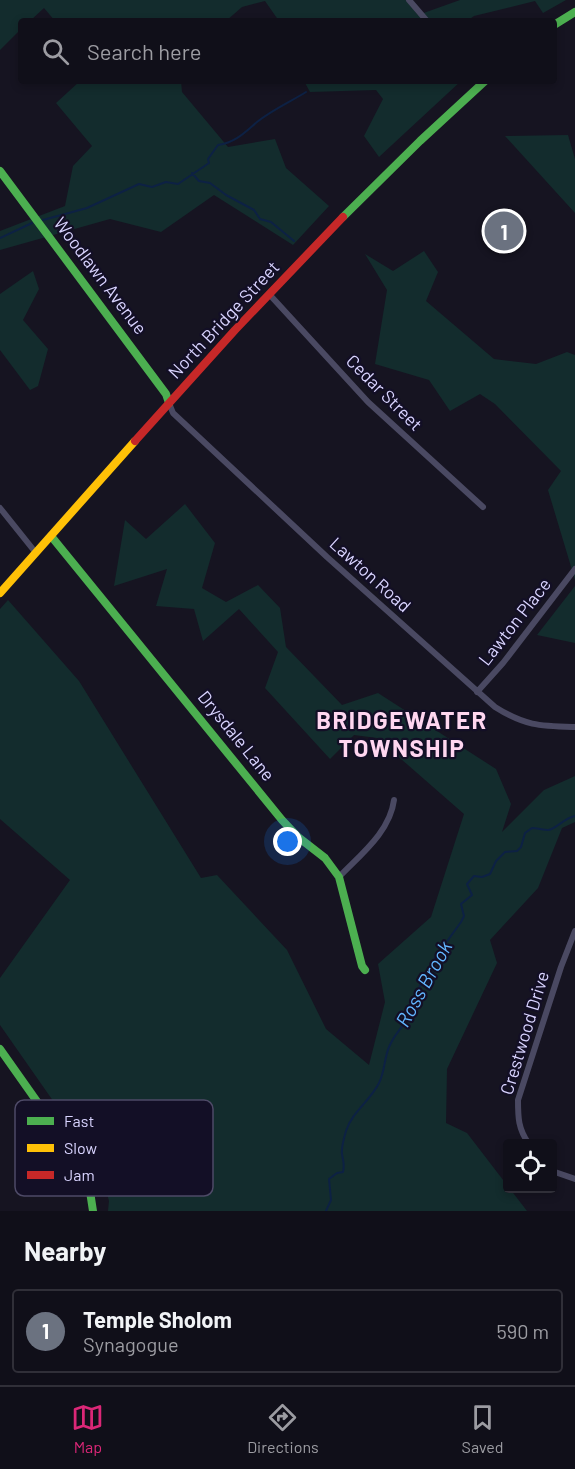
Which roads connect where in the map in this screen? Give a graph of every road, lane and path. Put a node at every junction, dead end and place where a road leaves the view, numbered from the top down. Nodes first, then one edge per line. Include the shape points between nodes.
1 (409, 0) edge
2 (575, 12) edge
3 (424, 18) edge
4 (557, 23) edge
5 (479, 84) edge
6 (0, 171) edge
7 (269, 294) junction
8 (169, 403) junction
9 (483, 507) dead end
10 (0, 508) edge
11 (51, 536) junction
12 (36, 553) junction
13 (575, 569) edge
14 (0, 593) edge
15 (477, 692) junction
16 (575, 726) edge
17 (394, 800) dead end
18 (339, 877) junction
19 (575, 931) edge
20 (365, 970) dead end
21 (0, 1049) edge
22 (36, 1100) edge
23 (527, 1139) edge
24 (557, 1173) edge
25 (575, 1179) edge
26 (91, 1196) edge
27 (93, 1211) edge

1 - 3 street
2 - 4 street
5 - 7 street, North Bridge Street
6 - 8 street, Woodlawn Avenue
7 - 8 street, North Bridge Street
7 - 9 street, Cedar Street via 368,402
8 - 11 street, North Bridge Street
8 - 15 street, Lawton Road via 173,413
10 - 12 street
11 - 12 street, North Bridge Street
11 - 18 street, Drysdale Lane via 282,820 325,858
12 - 14 street, North Bridge Street
13 - 15 street, Lawton Place
15 - 16 street, Lawton Road via 521,722
17 - 18 street via 386,824
18 - 20 street, Drysdale Lane
19 - 23 street, Crestwood Drive via 518,1100 518,1120
21 - 22 street
24 - 25 street
26 - 27 street

